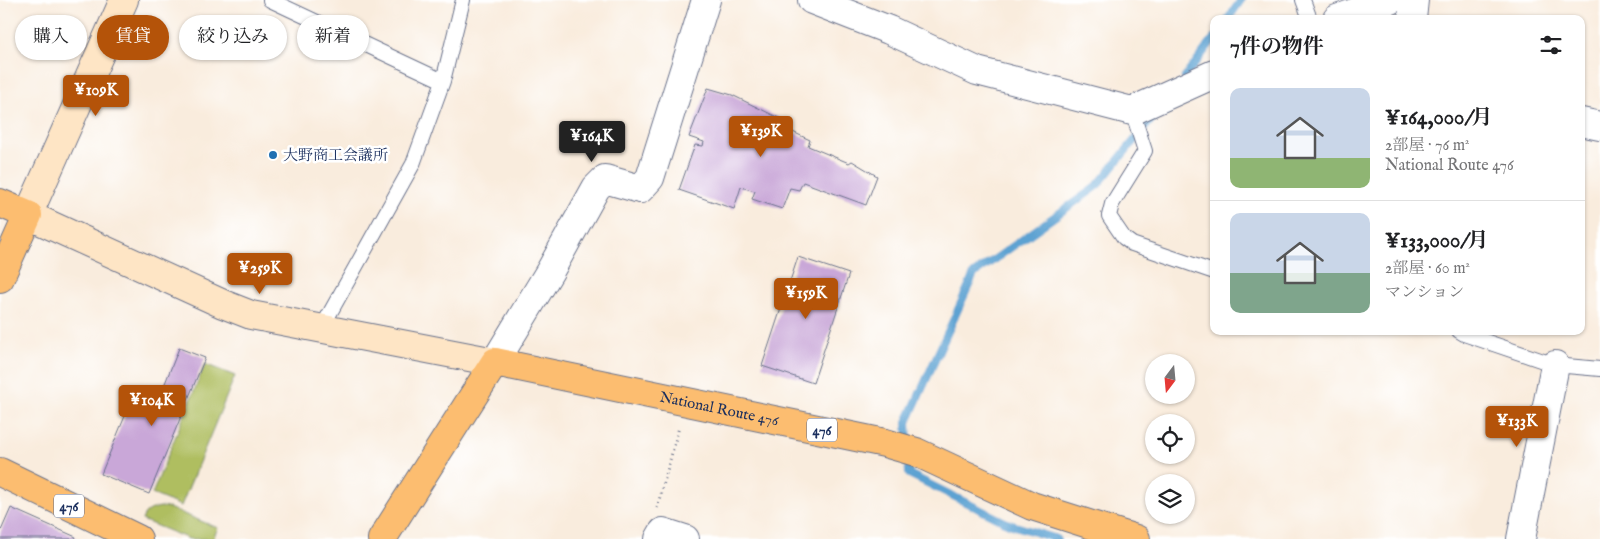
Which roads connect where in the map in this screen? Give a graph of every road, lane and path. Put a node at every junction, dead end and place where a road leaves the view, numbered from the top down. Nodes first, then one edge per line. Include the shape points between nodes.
1 (124, 0) edge
2 (270, 0) edge
3 (463, 0) edge
4 (706, 0) edge
5 (812, 0) edge
6 (1303, 0) edge
7 (1390, 0) edge
8 (1414, 0) edge
9 (1309, 15) edge
10 (1348, 15) edge
11 (1412, 15) edge
12 (1210, 76) edge
13 (443, 82) junction
14 (1132, 111) junction
15 (1585, 123) edge
16 (1600, 126) edge
17 (0, 203) edge
18 (28, 215) junction
19 (1210, 271) edge
20 (0, 278) edge
21 (321, 329) junction
22 (1467, 335) edge
23 (495, 362) junction
24 (1555, 364) junction
25 (1600, 369) edge
26 (686, 402) junction
27 (0, 472) edge
28 (669, 537) edge
29 (384, 538) edge
30 (138, 539) edge
31 (1136, 539) edge
32 (1521, 539) edge

1 - 18 street
2 - 13 lane
3 - 13 lane
4 - 23 street via 650,178 640,188 606,179 596,188
5 - 14 street via 889,30 977,71
6 - 9 lane
7 - 10 street
8 - 11 street
12 - 14 street
13 - 21 lane via 413,164
14 - 19 lane via 1145,151 1112,204 1109,216 1132,244
15 - 16 street
17 - 18 highway
18 - 20 highway
18 - 21 street via 251,315
21 - 23 street
22 - 24 lane
23 - 26 highway, National Route 476 / 476
23 - 29 highway
24 - 25 lane
24 - 32 street
26 - 28 path via 655,515
26 - 31 highway, National Route 476 / 476 via 900,447 1032,506
27 - 30 highway, 476

